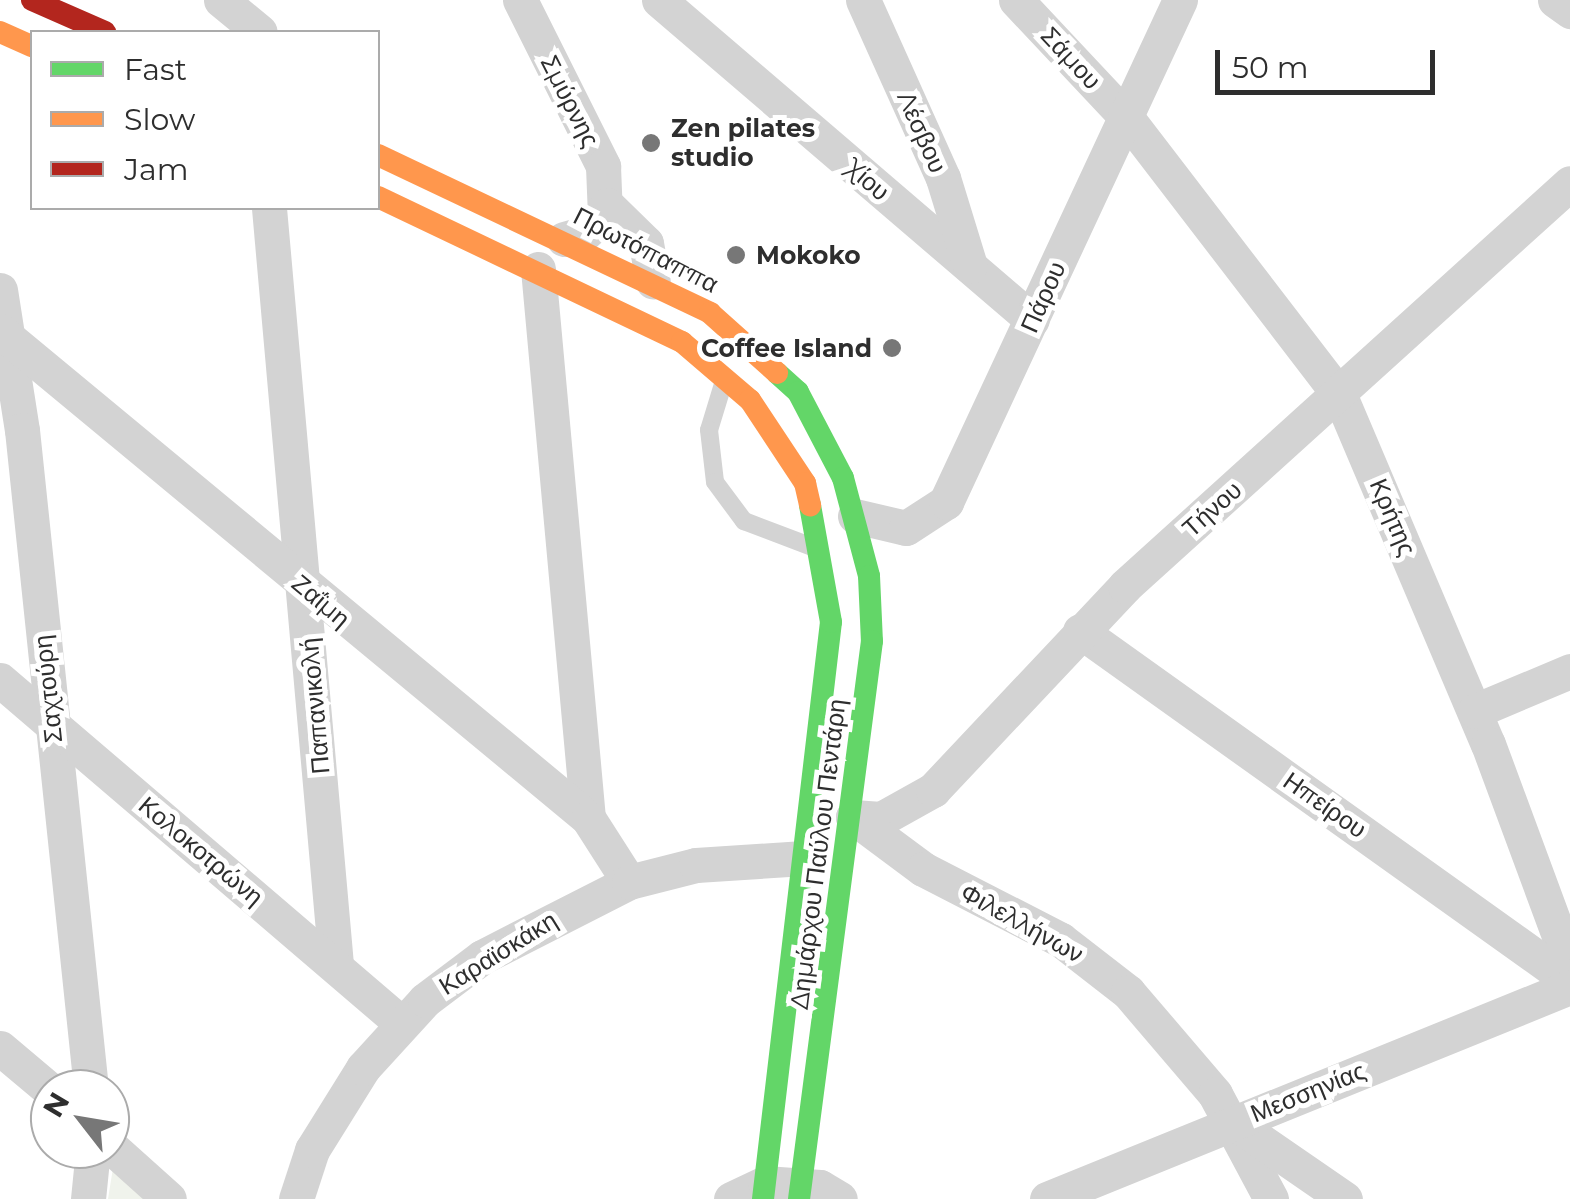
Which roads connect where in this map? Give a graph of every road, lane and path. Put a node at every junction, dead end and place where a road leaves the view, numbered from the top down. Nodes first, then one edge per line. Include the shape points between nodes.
1 (32, 0) edge
2 (221, 0) edge
3 (520, 0) edge
4 (659, 0) edge
5 (862, 0) edge
6 (1016, 0) edge
7 (1180, 0) edge
8 (1555, 0) edge
9 (1570, 11) edge
10 (100, 30) edge
11 (229, 30) edge
12 (258, 30) edge
13 (0, 32) edge
14 (30, 45) edge
15 (1126, 117) junction
16 (380, 135) edge
17 (380, 157) edge
18 (432, 180) junction
19 (1570, 183) edge
20 (380, 198) edge
21 (608, 205) junction
22 (269, 210) edge
23 (564, 239) junction
24 (970, 267) junction
25 (538, 269) junction
26 (653, 281) junction
27 (0, 290) edge
28 (1032, 320) junction
29 (6, 339) edge
30 (725, 376) junction
31 (1340, 396) junction
32 (855, 516) junction
33 (823, 550) junction
34 (304, 587) junction
35 (1080, 631) junction
36 (1570, 672) edge
37 (0, 680) edge
38 (1475, 710) junction
39 (52, 725) junction
40 (815, 775) junction
41 (853, 817) junction
42 (588, 818) junction
43 (804, 858) junction
44 (628, 882) junction
45 (336, 965) junction
46 (1570, 966) edge
47 (1570, 984) edge
48 (401, 1023) junction
49 (0, 1048) edge
50 (89, 1069) edge
51 (30, 1073) edge
52 (1232, 1122) junction
53 (130, 1164) edge
54 (91, 1169) edge
55 (764, 1191) edge
56 (800, 1192) edge
57 (88, 1199) edge
58 (169, 1199) edge
59 (296, 1199) edge
60 (731, 1199) edge
61 (840, 1199) edge
62 (1047, 1199) edge
63 (1271, 1199) edge
64 (1345, 1199) edge

1 - 10 street
2 - 11 street
2 - 12 street
3 - 21 street, Σμύρνης via 604,166
4 - 24 street, Χίου
5 - 24 street, Λέσβου via 943,178
6 - 15 street, Σάμου
7 - 15 street, Πάρου
8 - 9 street
13 - 14 street
15 - 28 street, Πάρου
15 - 31 street, Κρήτης
16 - 18 street
17 - 18 street, Πρωτόπαππα
18 - 23 street, Πρωτόπαππα
19 - 31 street, Τήνου
20 - 25 street
21 - 23 street via 586,233
21 - 26 street via 646,243
22 - 34 street, Παπανικολή
23 - 26 street, Πρωτόπαππα
24 - 28 street, Χίου
25 - 30 street via 650,321
25 - 42 street
26 - 32 street, Πρωτόπαππα via 744,337 798,392
27 - 29 street, Σαχτούρη
28 - 32 street, Πάρου via 946,502 906,528
29 - 34 street, Ζαΐμη
29 - 39 street, Σαχτούρη
30 - 33 street via 770,425 804,483
30 - 33 lane via 709,430 715,482 726,502 761,532
31 - 35 street, Τήνου
31 - 38 street, Κρήτης
32 - 41 street, Δημάρχου Παύλου Πεντάρη via 872,610
33 - 40 street, Δημάρχου Παύλου Πεντάρη via 831,622
34 - 42 street, Ζαΐμη
34 - 45 street, Παπανικολή
35 - 41 street, Τήνου via 924,798 882,819
35 - 47 street, Ηπείρου
36 - 38 street
37 - 39 street, Κολοκοτρώνη
38 - 46 street, Κρήτης
39 - 45 street, Κολοκοτρώνη
39 - 50 street, Σαχτούρη
40 - 41 street
40 - 43 street, Δημάρχου Παύλου Πεντάρη
41 - 52 street, Φιλελλήνων via 923,870 1088,959 1174,1038
41 - 56 street, Δημάρχου Παύλου Πεντάρη
42 - 44 street, Ζαΐμη
43 - 44 street, Καραϊσκάκη via 712,863
43 - 55 street, Δημάρχου Παύλου Πεντάρη
44 - 48 street, Καραϊσκάκη via 482,956
45 - 48 street, Κολοκοτρώνη
47 - 52 street, Μεσσηνίας
48 - 59 street, Καραϊσκάκη via 335,1108
49 - 51 street
52 - 62 street, Μεσσηνίας
52 - 63 street, Φιλελλήνων
52 - 64 street
53 - 58 street
54 - 57 street
55 - 56 street
55 - 60 street
56 - 61 street

